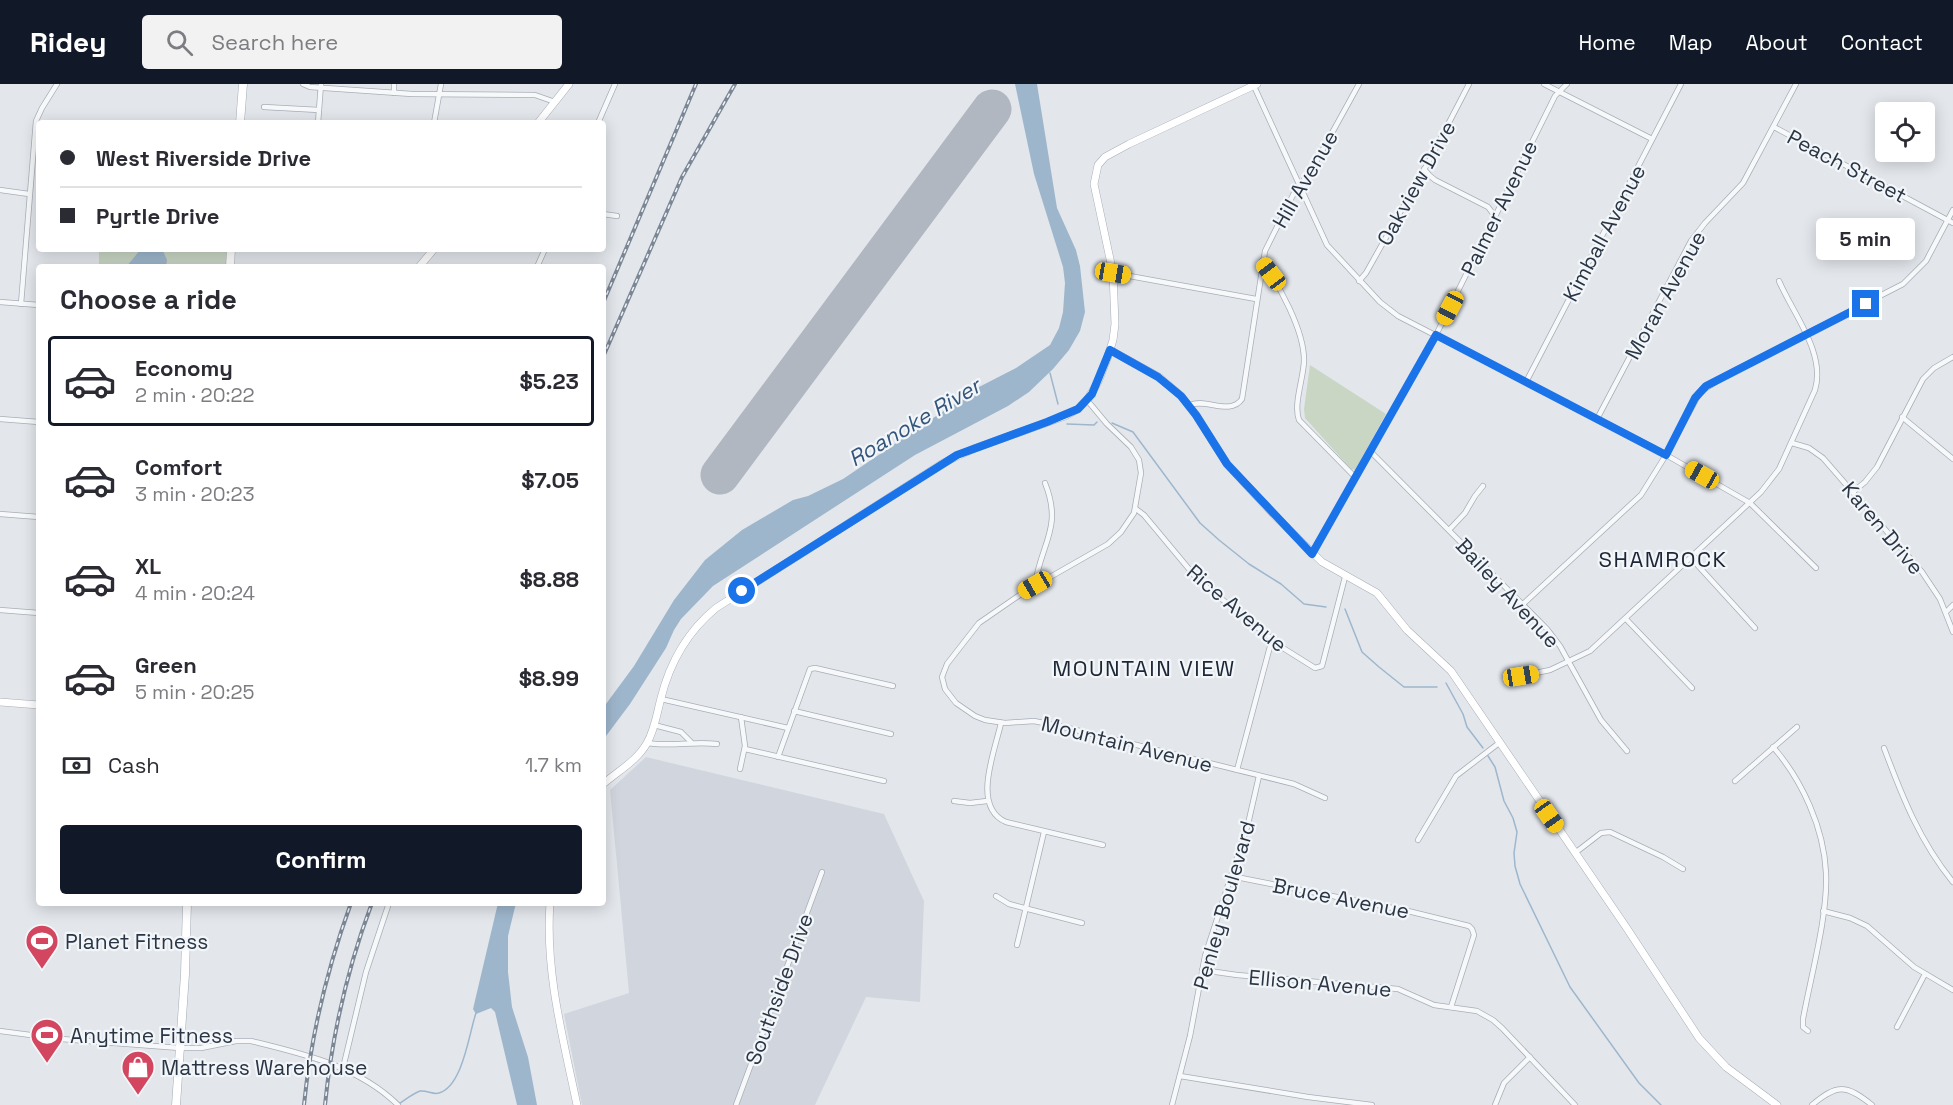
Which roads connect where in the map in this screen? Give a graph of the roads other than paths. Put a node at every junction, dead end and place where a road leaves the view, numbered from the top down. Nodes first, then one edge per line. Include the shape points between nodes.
1 (57, 84) edge
2 (243, 84) edge
3 (303, 84) edge
4 (394, 84) edge
5 (441, 84) edge
6 (569, 84) edge
7 (615, 84) edge
8 (1255, 84) edge
9 (1359, 84) edge
10 (1469, 84) edge
11 (1544, 84) edge
12 (1567, 84) edge
13 (1682, 84) edge
14 (1796, 84) edge
15 (321, 86) edge
16 (1560, 92) junction
17 (394, 93) junction
18 (439, 95) junction
19 (555, 102) junction
20 (264, 106) dead end
21 (319, 110) junction
22 (36, 120) edge
23 (240, 120) edge
24 (318, 120) edge
25 (435, 120) edge
26 (540, 120) edge
27 (599, 120) edge
28 (36, 121) edge
29 (1774, 127) junction
30 (1652, 139) junction
31 (1425, 169) junction
32 (1300, 185) junction
33 (0, 190) edge
34 (29, 194) junction
35 (1953, 210) edge
36 (606, 214) edge
37 (1494, 215) junction
38 (617, 216) dead end
39 (1950, 221) edge
40 (432, 252) edge
41 (1262, 261) junction
42 (422, 264) edge
43 (1113, 273) junction
44 (1359, 281) junction
45 (1779, 281) dead end
46 (1256, 299) junction
47 (0, 302) edge
48 (21, 304) junction
49 (36, 305) edge
50 (1436, 335) junction
51 (1805, 335) junction
52 (1110, 350) junction
53 (1953, 357) edge
54 (1526, 382) junction
55 (1087, 400) junction
56 (1190, 405) junction
57 (1902, 417) junction
58 (0, 419) edge
59 (1597, 419) junction
60 (36, 422) edge
61 (1792, 443) junction
62 (1370, 451) junction
63 (1666, 455) junction
64 (1953, 459) edge
65 (1355, 477) junction
66 (1045, 483) dead end
67 (1484, 486) dead end
68 (1853, 492) junction
69 (1750, 502) junction
70 (1136, 509) junction
71 (0, 514) edge
72 (36, 517) edge
73 (1449, 530) junction
74 (1312, 554) junction
75 (1691, 558) junction
76 (1816, 568) dead end
77 (1345, 577) junction
78 (1035, 585) junction
79 (1522, 605) junction
80 (1953, 605) edge
81 (0, 610) edge
82 (1946, 612) junction
83 (36, 613) edge
84 (1626, 619) junction
85 (1755, 628) dead end
86 (1953, 632) edge
87 (1272, 639) junction
88 (1569, 663) junction
89 (1521, 676) dead end
90 (893, 686) dead end
91 (1692, 688) dead end
92 (661, 699) junction
93 (0, 702) edge
94 (36, 705) edge
95 (794, 711) junction
96 (741, 717) junction
97 (1001, 723) junction
98 (654, 725) junction
99 (1797, 727) dead end
100 (788, 728) junction
101 (891, 734) dead end
102 (691, 742) junction
103 (647, 743) junction
104 (1499, 743) junction
105 (717, 744) dead end
106 (1773, 747) junction
107 (1884, 748) dead end
108 (745, 749) junction
109 (1627, 751) dead end
110 (778, 757) junction
111 (740, 769) dead end
112 (1237, 770) junction
113 (1260, 776) junction
114 (884, 781) dead end
115 (1735, 781) dead end
116 (606, 782) edge
117 (1325, 798) dead end
118 (954, 801) dead end
119 (987, 801) junction
120 (1044, 832) junction
121 (1418, 840) dead end
122 (1103, 845) dead end
123 (1575, 853) junction
124 (1683, 869) dead end
125 (822, 872) dead end
126 (1231, 876) junction
127 (1953, 882) edge
128 (996, 896) dead end
129 (188, 906) edge
130 (388, 906) edge
131 (550, 906) edge
132 (1025, 908) junction
133 (1823, 911) junction
134 (1082, 923) dead end
135 (1017, 945) dead end
136 (1202, 970) junction
137 (1925, 974) junction
138 (1953, 990) edge
139 (1451, 1007) junction
140 (1897, 1027) dead end
141 (0, 1031) edge
142 (1808, 1031) dead end
143 (180, 1048) junction
144 (1530, 1057) junction
145 (343, 1068) junction
146 (1180, 1076) junction
147 (176, 1105) edge
148 (398, 1105) edge
149 (577, 1105) edge
150 (736, 1105) edge
151 (1172, 1105) edge
152 (1372, 1105) edge
153 (1495, 1105) edge
154 (1575, 1105) edge
155 (1777, 1105) edge
156 (1812, 1105) edge
157 (1872, 1105) edge

1 - 22 street
2 - 23 main road
3 - 15 street
4 - 17 street
5 - 18 street
6 - 19 street
7 - 27 street
8 - 32 street
8 - 43 street via 1129,144 1105,157 1096,168 1094,184
9 - 32 street, Hill Avenue
10 - 31 street, Oakview Drive
11 - 16 street
12 - 16 street, Palmer Avenue
13 - 30 street, Kimball Avenue
14 - 29 street, Moran Avenue
15 - 17 street
15 - 21 street
16 - 30 street
16 - 37 street, Palmer Avenue
17 - 18 street
18 - 19 street via 535,95
18 - 25 street
19 - 26 street
20 - 21 street
21 - 24 street
28 - 34 street
29 - 39 street, Peach Street
29 - 59 street, Moran Avenue via 1743,183 1691,241
30 - 54 street, Kimball Avenue
31 - 37 street via 1435,180 1488,207
31 - 44 street, Oakview Drive
32 - 41 street, Hill Avenue
32 - 44 street via 1327,245
33 - 34 street
34 - 48 street
35 - 39 street
36 - 38 street
37 - 50 street, Palmer Avenue
39 - 51 street via 1926,261 1903,284
40 - 42 street
41 - 46 street, Hill Avenue
41 - 65 street via 1276,282 1302,345 1299,420
43 - 46 street
43 - 52 street via 1115,324
44 - 50 street via 1389,310
45 - 51 street
46 - 56 street, Hill Avenue via 1242,399 1234,406
47 - 48 street
48 - 49 street
50 - 54 street
50 - 62 street, Palmer Avenue
51 - 61 street via 1816,360 1818,378
51 - 63 street via 1706,386 1695,398
52 - 55 street
52 - 56 street via 1158,377
53 - 57 street via 1928,373
54 - 59 street
55 - 70 street, Mountain Avenue via 1136,453 1141,473
55 - 92 street via 1065,416 950,459 716,608 696,626 676,657
56 - 74 street via 1227,464
57 - 64 street
57 - 68 street via 1872,475
58 - 60 street
59 - 63 street
61 - 68 street, Karen Drive via 1817,453
61 - 69 street via 1772,480
62 - 65 street, Palmer Avenue
62 - 73 street, Bailey Avenue
63 - 69 street
63 - 79 street via 1632,505
65 - 74 street, Palmer Avenue
66 - 78 street via 1053,518
67 - 73 street
68 - 82 street, Karen Drive via 1922,572
69 - 75 street
69 - 76 street
70 - 78 street, Mountain Avenue via 1115,538
70 - 87 street, Rice Avenue via 1199,581
71 - 72 street
73 - 79 street, Bailey Avenue
74 - 77 street
75 - 84 street
75 - 85 street
77 - 87 street, Rice Avenue via 1322,666 1309,666
77 - 104 street via 1377,593 1407,630 1451,671
78 - 97 street, Mountain Avenue via 978,623 943,672 945,689 956,703 975,716
79 - 88 street, Bailey Avenue via 1554,637
80 - 82 street
81 - 83 street
82 - 86 street, Karen Drive
84 - 88 street via 1590,651
84 - 91 street
87 - 112 street
88 - 89 street
88 - 109 street, Bailey Avenue via 1601,720
90 - 95 street via 812,668
92 - 96 street
92 - 98 street
93 - 94 street
95 - 100 street
95 - 101 street
96 - 100 street
96 - 108 street
97 - 112 street, Mountain Avenue via 1034,721
97 - 119 street
98 - 102 street via 681,732
98 - 103 street
99 - 106 street
100 - 110 street
102 - 103 street via 673,746
102 - 105 street
103 - 116 street
104 - 121 street via 1456,776
104 - 123 street
106 - 115 street
106 - 133 street via 1793,772 1818,829 1826,873
107 - 127 street via 1914,824
108 - 110 street
108 - 111 street
110 - 114 street
112 - 113 street, Mountain Avenue
113 - 117 street, Mountain Avenue via 1294,784
113 - 126 street, Penley Boulevard
118 - 119 street
119 - 120 street via 1002,820
120 - 122 street
120 - 132 street
123 - 124 street via 1601,833 1610,832
123 - 155 street via 1699,1038 1725,1067
125 - 150 street, Southside Drive
126 - 136 street, Penley Boulevard
126 - 139 street, Bruce Avenue via 1469,926 1474,935
128 - 132 street
129 - 143 main road
130 - 145 street via 366,972
131 - 149 street via 552,981
132 - 134 street
132 - 135 street
133 - 137 street via 1867,926
133 - 142 street via 1803,1018 1803,1027
136 - 139 street, Ellison Avenue via 1398,989 1427,1003
136 - 146 street, Penley Boulevard
137 - 138 street
137 - 140 street
139 - 144 street, Ellison Avenue via 1486,1015
141 - 143 street
143 - 145 street via 244,1041
143 - 147 main road
144 - 153 street via 1504,1083
144 - 154 street, Ellison Avenue
145 - 148 street via 377,1086
146 - 151 street, Penley Boulevard
146 - 152 street
156 - 157 street via 1827,1092 1838,1089 1853,1092

